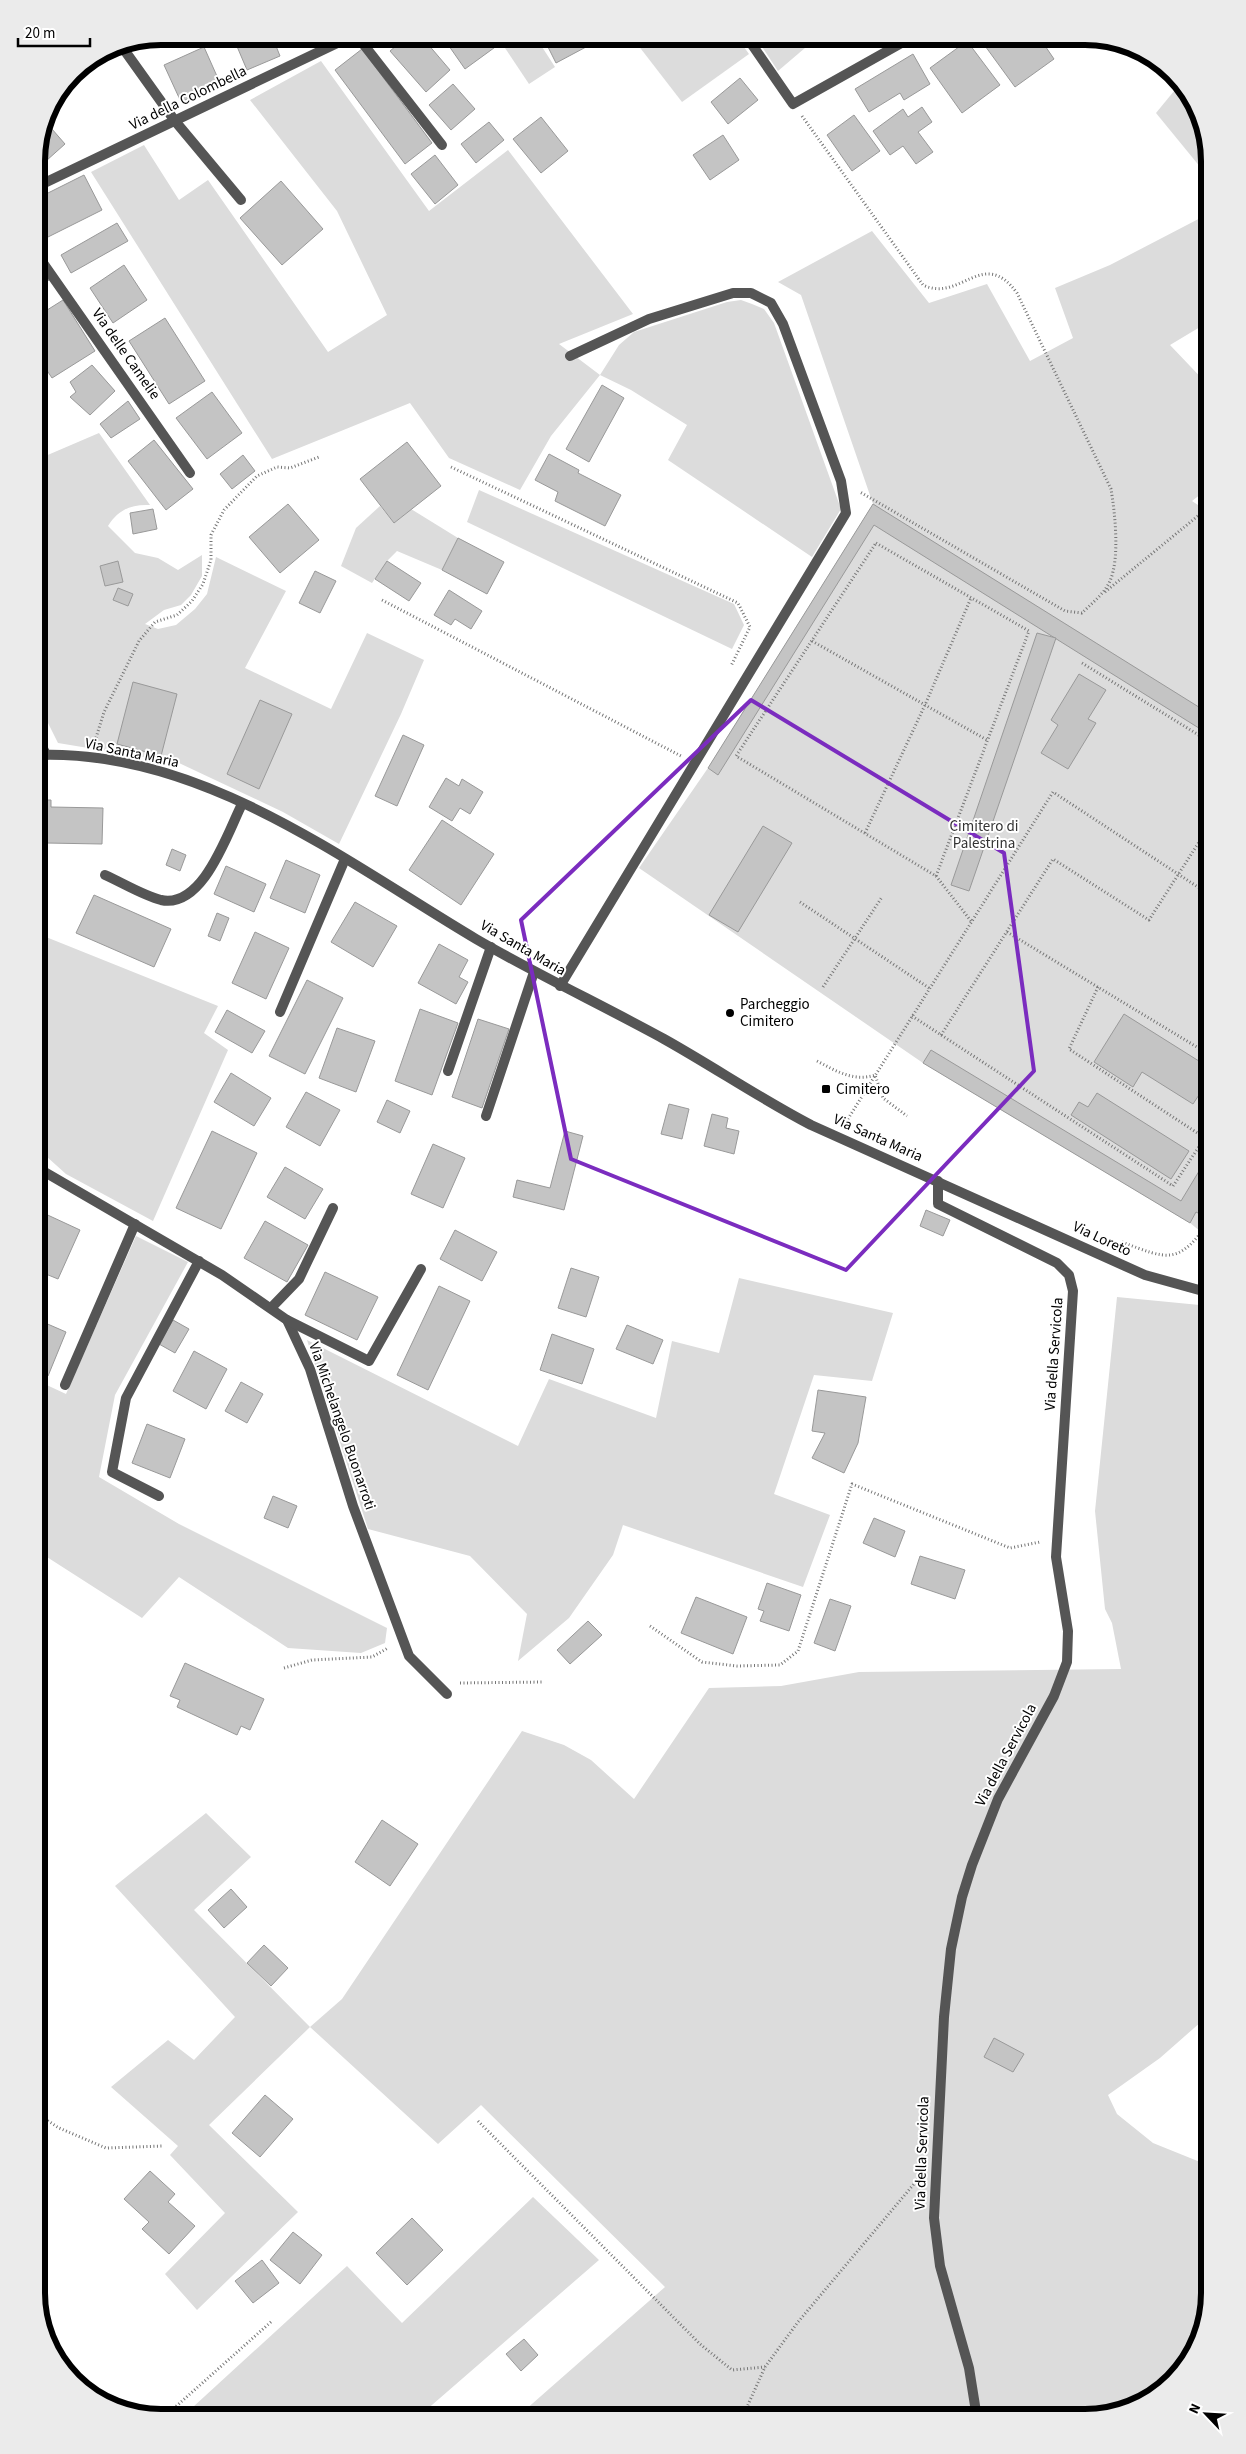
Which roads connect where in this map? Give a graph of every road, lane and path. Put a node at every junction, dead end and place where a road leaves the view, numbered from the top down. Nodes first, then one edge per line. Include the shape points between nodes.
1 (333, 45) edge
2 (364, 45) edge
3 (752, 45) edge
4 (898, 45) edge
5 (125, 51) edge
6 (793, 104) junction
7 (175, 121) junction
8 (442, 145) dead end
9 (45, 183) edge
10 (241, 200) dead end
11 (45, 266) edge
12 (570, 356) dead end
13 (318, 457) dead end
14 (451, 467) dead end
15 (190, 473) dead end
16 (841, 481) junction
17 (1201, 513) edge
18 (1102, 594) junction
19 (971, 598) junction
20 (382, 600) dead end
21 (812, 641) junction
22 (1082, 663) dead end
23 (729, 672) dead end
24 (925, 705) junction
25 (1201, 736) edge
26 (987, 740) junction
27 (45, 755) edge
28 (90, 758) junction
29 (691, 768) junction
30 (242, 804) junction
31 (865, 833) junction
32 (1201, 839) edge
33 (345, 859) junction
34 (1178, 874) junction
35 (105, 875) dead end
36 (936, 876) junction
37 (1201, 888) edge
38 (882, 896) dead end
39 (800, 902) dead end
40 (971, 921) junction
41 (1007, 932) junction
42 (855, 938) junction
43 (490, 947) junction
44 (534, 972) junction
45 (560, 986) junction
46 (823, 987) dead end
47 (1098, 987) junction
48 (929, 988) junction
49 (280, 1012) dead end
50 (912, 1016) junction
51 (941, 1035) junction
52 (1201, 1050) edge
53 (817, 1061) dead end
54 (448, 1071) dead end
55 (875, 1075) junction
56 (486, 1116) dead end
57 (907, 1116) dead end
58 (836, 1136) junction
59 (1201, 1136) edge
60 (1201, 1143) edge
61 (45, 1172) edge
62 (938, 1181) junction
63 (986, 1202) joint
64 (333, 1208) dead end
65 (135, 1224) junction
66 (1201, 1232) edge
67 (1122, 1242) dead end
68 (199, 1261) junction
69 (422, 1269) dead end
70 (1201, 1291) edge
71 (272, 1308) junction
72 (287, 1320) junction
73 (65, 1385) dead end
74 (158, 1496) dead end
75 (1058, 1516) junction
76 (650, 1626) dead end
77 (403, 1640) junction
78 (284, 1668) dead end
79 (544, 1682) dead end
80 (436, 1683) junction
81 (447, 1694) dead end
82 (45, 2119) edge
83 (478, 2121) dead end
84 (163, 2146) dead end
85 (936, 2157) junction
86 (272, 2321) dead end
87 (765, 2367) junction
88 (173, 2409) edge
89 (746, 2409) edge
90 (976, 2409) edge

1 - 7 street, Via della Colombella
2 - 8 street
3 - 6 street
4 - 6 street
5 - 7 street
6 - 18 path via 923,285 942,290 978,276 994,274 1007,279 1017,294 1111,488 1116,515 1115,548 1111,580
7 - 9 street, Via della Colombella
7 - 10 street
11 - 15 street, Via delle Camelie
12 - 16 street via 649,318 733,293 751,293 771,303 783,324
13 - 28 path via 290,468 277,467 257,476 224,510 211,534 211,560 203,584 177,616 155,622 139,641 104,712
14 - 23 path via 738,603 750,627
16 - 18 path via 1064,611 1082,613
16 - 29 street via 846,513
17 - 18 path
19 - 21 path via 876,543
19 - 24 path
19 - 26 path via 1028,631
20 - 29 path via 678,754 687,759
21 - 24 path
21 - 31 path via 736,756
22 - 25 path
24 - 26 path
24 - 31 path
26 - 36 path
27 - 28 street, Via Santa Maria
28 - 30 street, Via Santa Maria via 167,773
29 - 45 street
30 - 33 street, Via Santa Maria
30 - 35 street via 200,886 182,899 154,898
31 - 36 path
32 - 34 path
33 - 43 street, Via Santa Maria
33 - 49 street
34 - 37 path
34 - 40 path via 1053,792
34 - 41 path via 1149,920 1053,859
36 - 40 path
38 - 42 path
39 - 42 path
40 - 48 path
41 - 47 path
41 - 51 path
42 - 46 path
42 - 48 path
43 - 44 street, Via Santa Maria
43 - 54 street
44 - 45 street, Via Santa Maria
44 - 56 street
45 - 58 street, Via Santa Maria via 666,1040 781,1110
47 - 52 path
47 - 59 path via 1069,1049
48 - 50 path
50 - 51 path
50 - 55 path
51 - 60 path via 1173,1186
53 - 55 path via 855,1077
55 - 57 path via 883,1098
55 - 58 path
58 - 62 street, Via Santa Maria
61 - 65 street, Via Michelangelo Buonarroti
62 - 63 street, Via Santa Maria
62 - 75 street, Via della Servicola via 938,1204 1057,1263 1072,1283
63 - 70 street, Via Loreto via 1145,1275
64 - 71 street via 299,1279
65 - 68 street, Via Michelangelo Buonarroti
65 - 73 street
66 - 67 path via 1186,1249 1172,1255 1159,1256
68 - 71 street, Via Michelangelo Buonarroti
68 - 74 street via 126,1398 112,1472
69 - 72 street via 369,1361
71 - 72 street, Via Michelangelo Buonarroti
72 - 77 street, Via Michelangelo Buonarroti via 310,1369 353,1506
75 - 76 path via 1051,1534 1038,1543 1010,1548 852,1484 798,1651 780,1665 737,1666 702,1662
75 - 85 street, Via della Servicola via 1057,1572 1068,1631 1067,1662 1054,1696 998,1799 962,1897 951,1949 944,2008
77 - 78 path via 372,1657 312,1660
77 - 80 street, Via Michelangelo Buonarroti via 409,1656
79 - 80 path
80 - 81 street, Via Michelangelo Buonarroti
82 - 84 path via 106,2148
83 - 87 path via 700,2344 732,2370
85 - 87 path via 798,2322
85 - 90 street, Via della Servicola via 934,2218 938,2255 969,2368
86 - 88 path
87 - 89 path

